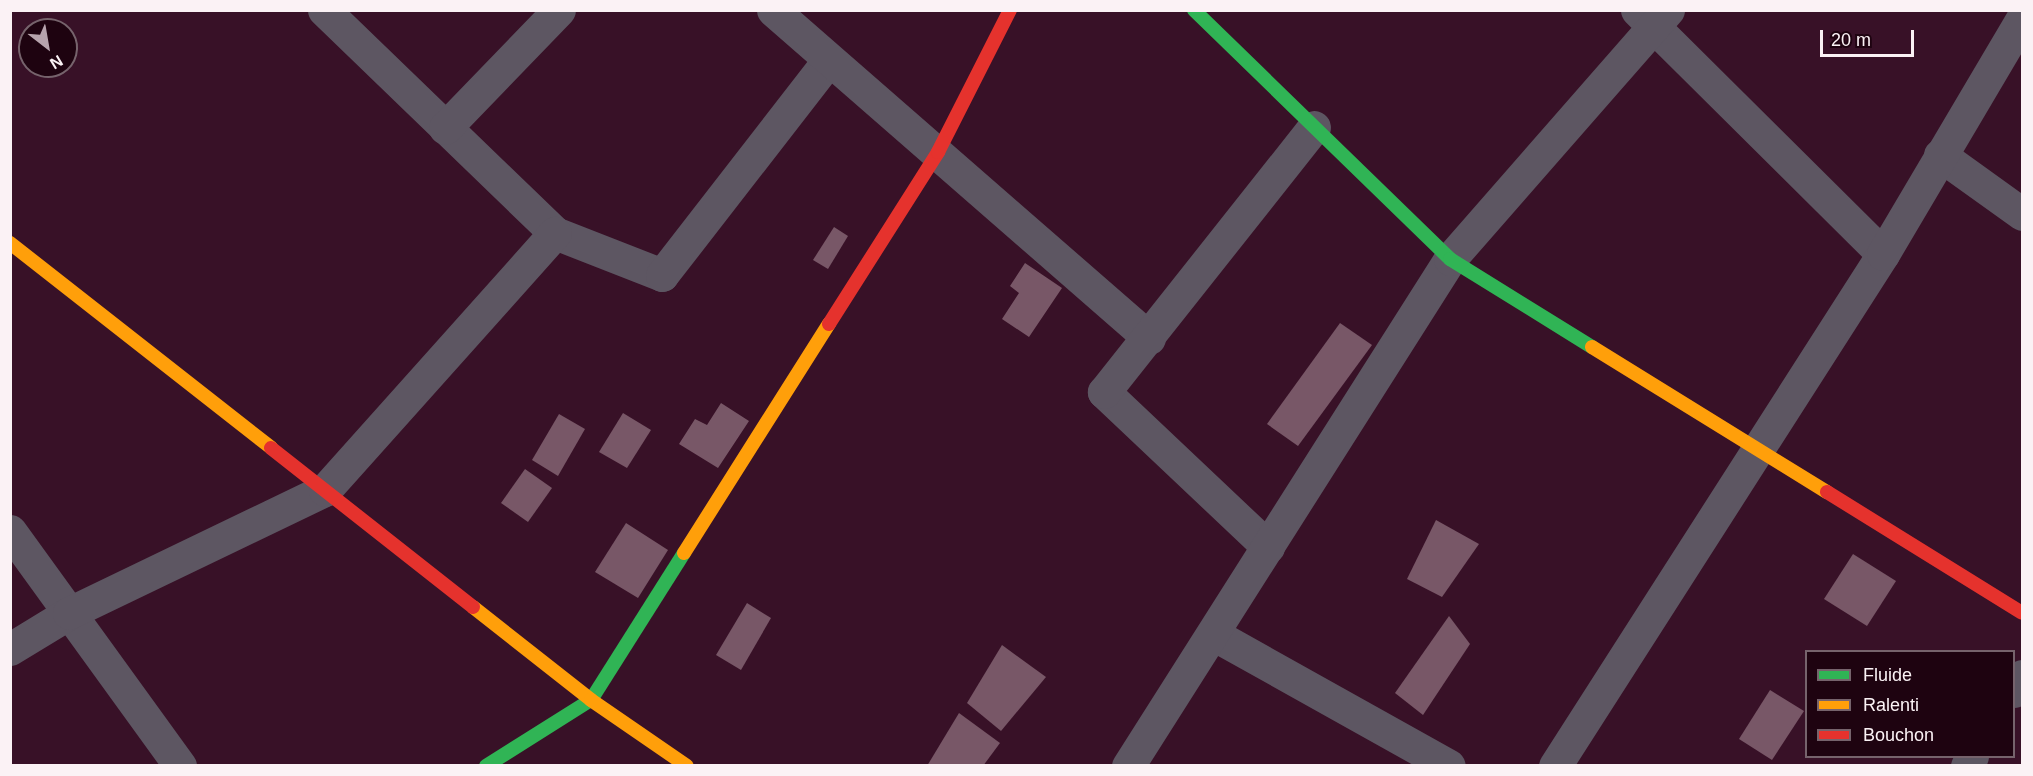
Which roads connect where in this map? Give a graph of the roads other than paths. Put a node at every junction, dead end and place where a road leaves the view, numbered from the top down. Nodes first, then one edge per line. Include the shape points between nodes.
1 (324, 10) edge
2 (559, 10) edge
3 (773, 10) edge
4 (1010, 10) edge
5 (1194, 10) edge
6 (1652, 16) edge
7 (2022, 19) edge
8 (828, 61) junction
9 (1314, 127) junction
10 (446, 128) junction
11 (938, 152) junction
12 (1940, 155) junction
13 (2022, 214) edge
14 (555, 233) junction
15 (10, 243) edge
16 (1883, 254) junction
17 (1450, 260) junction
18 (1149, 338) junction
19 (1756, 448) junction
20 (325, 490) junction
21 (10, 531) edge
22 (1268, 548) junction
23 (2022, 612) edge
24 (69, 613) junction
25 (1213, 634) junction
26 (10, 649) edge
27 (591, 700) junction
28 (180, 765) edge
29 (486, 765) edge
30 (687, 765) edge
31 (1128, 765) edge
32 (1449, 765) edge
33 (1555, 765) edge

1 - 10 street
2 - 10 street
3 - 8 street
4 - 11 street
5 - 9 street
6 - 16 street
6 - 17 street
7 - 12 street
8 - 11 street
8 - 14 street via 662,275
9 - 17 street
9 - 18 street
10 - 14 street
11 - 18 street
11 - 27 street
12 - 13 street
12 - 16 street
14 - 20 street
15 - 20 street
16 - 19 street
17 - 19 street
17 - 22 street
18 - 22 street via 1104,392
19 - 23 street
19 - 33 street
20 - 24 street
20 - 27 street
21 - 24 street
22 - 25 street
24 - 26 street
24 - 28 street
25 - 31 street
25 - 32 street
27 - 29 street
27 - 30 street

